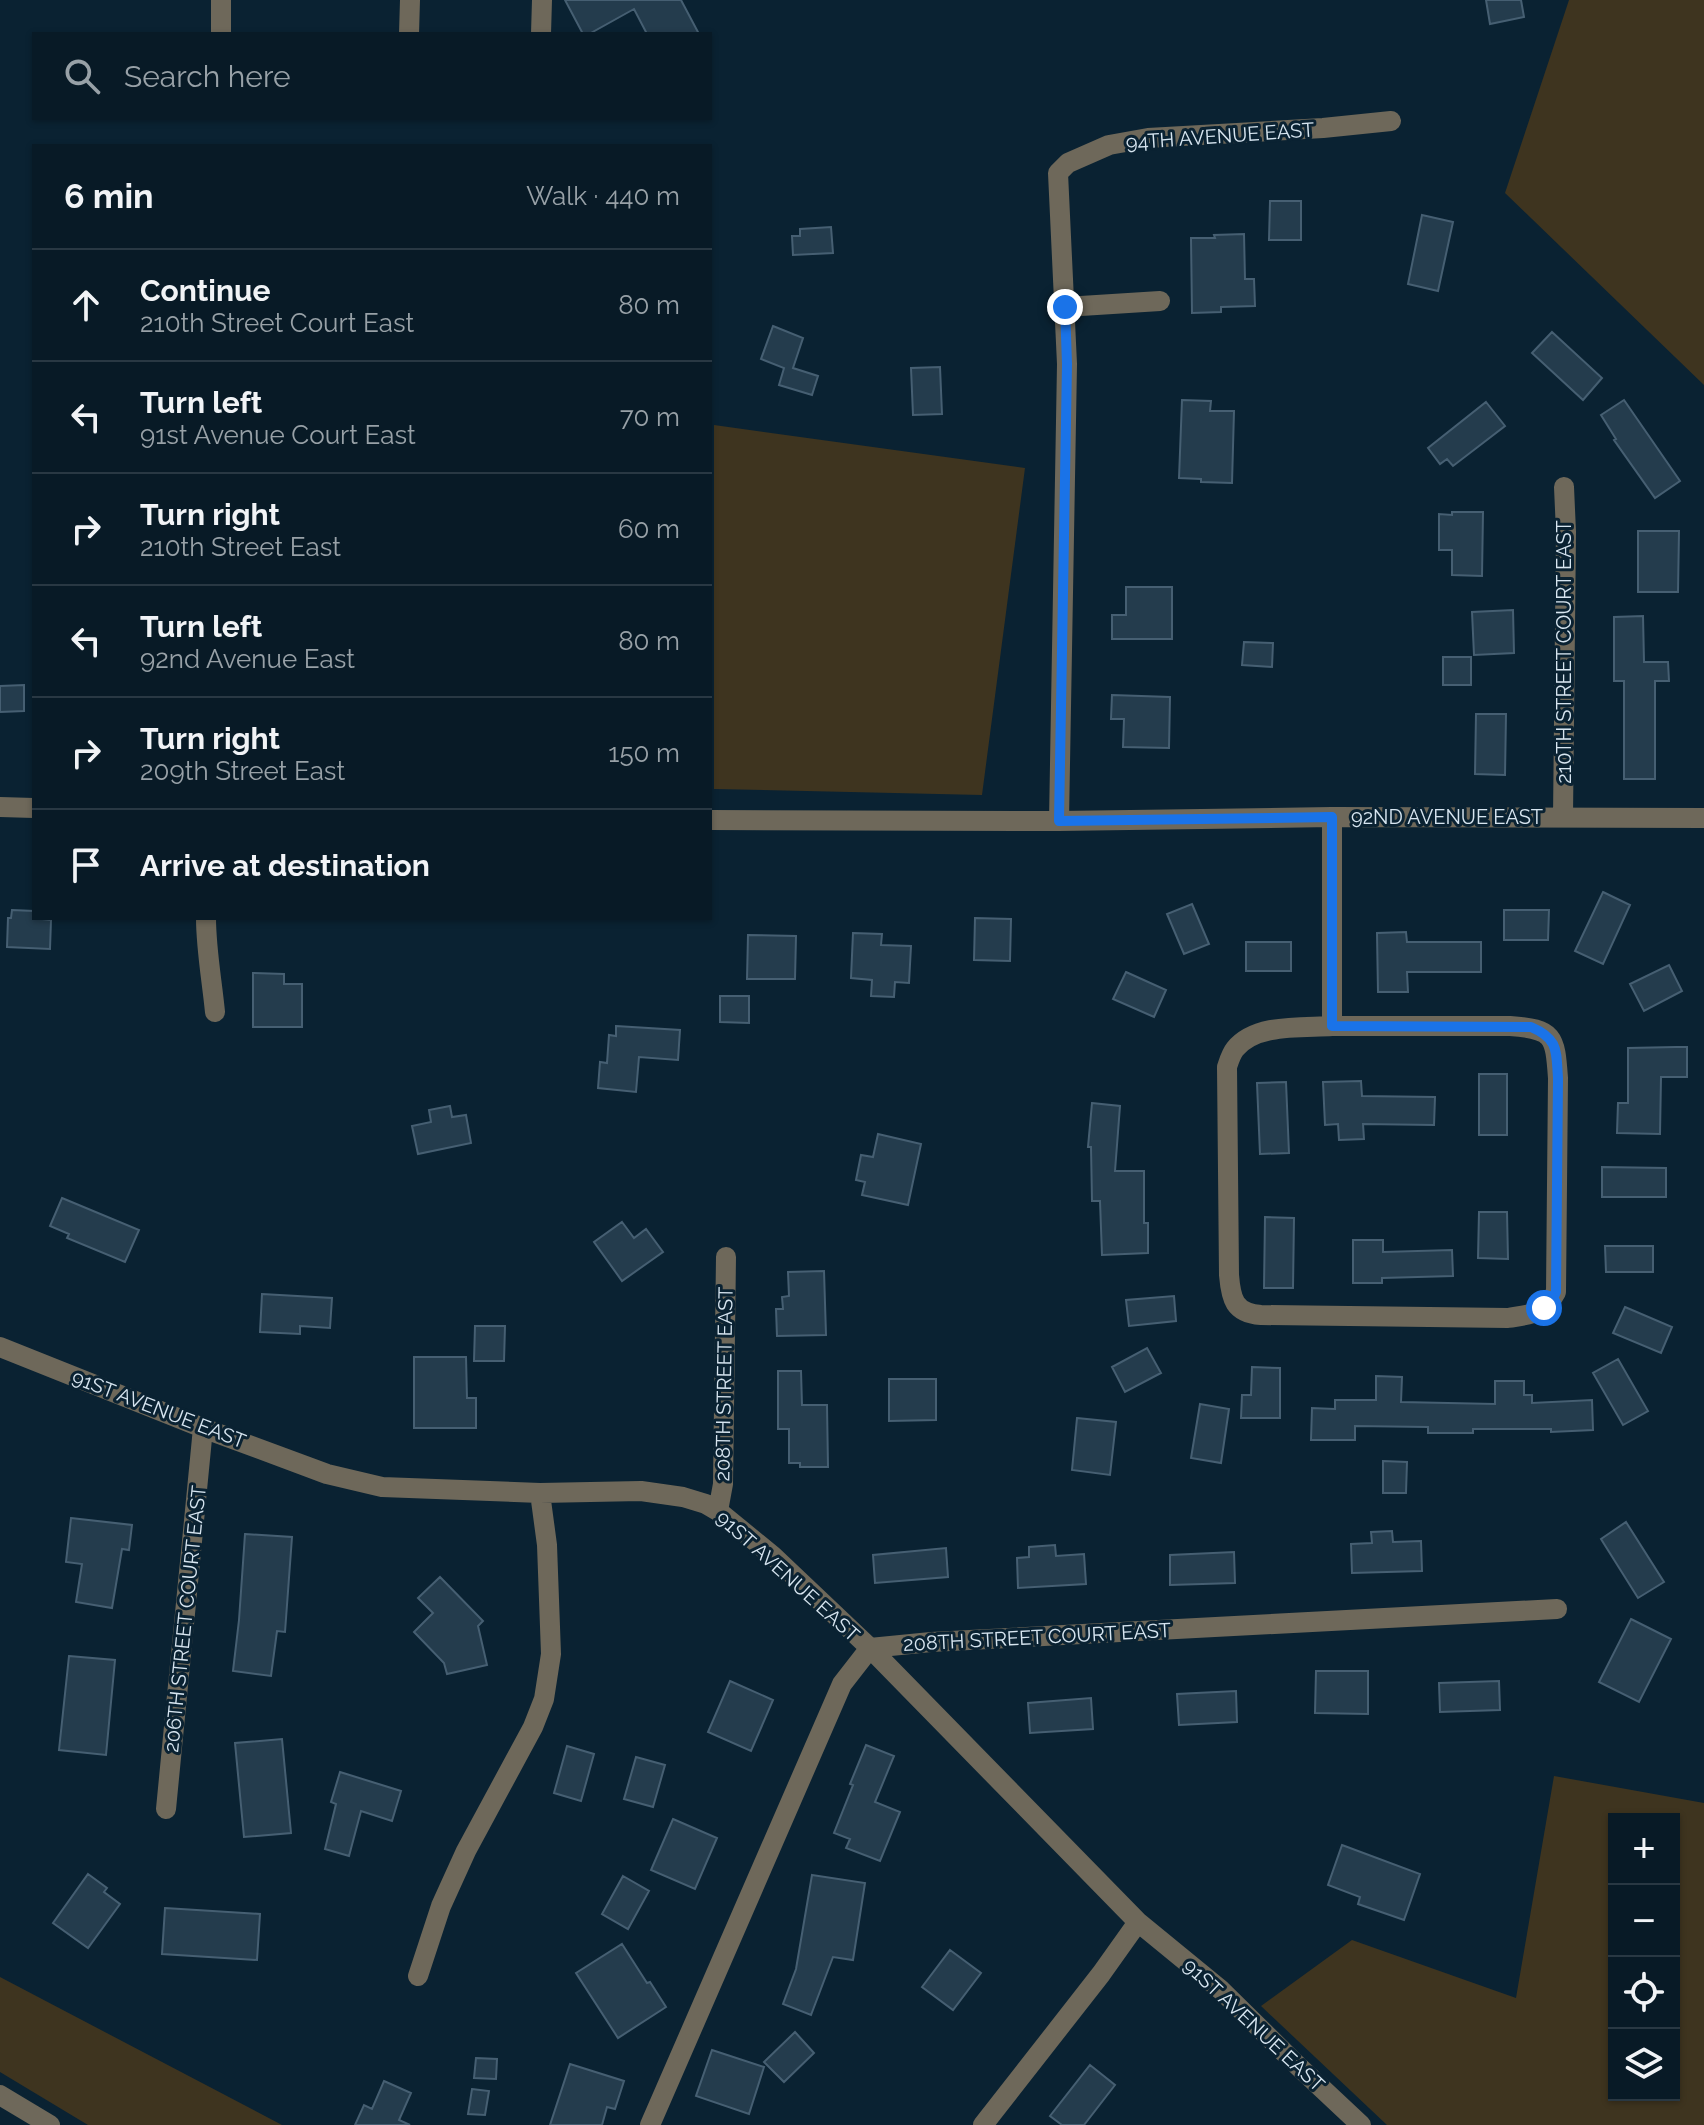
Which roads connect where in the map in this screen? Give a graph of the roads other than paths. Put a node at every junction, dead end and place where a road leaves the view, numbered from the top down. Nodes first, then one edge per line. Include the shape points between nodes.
1 (221, 0) edge
2 (410, 0) edge
3 (542, 0) edge
4 (221, 32) edge
5 (409, 32) edge
6 (541, 32) edge
7 (1391, 121) dead end
8 (1160, 301) dead end
9 (1065, 307) junction
10 (1564, 487) dead end
11 (0, 807) edge
12 (32, 808) edge
13 (1332, 817) junction
14 (1563, 817) junction
15 (1704, 818) edge
16 (712, 820) edge
17 (1059, 821) junction
18 (206, 920) edge
19 (215, 1012) dead end
20 (1332, 1026) junction
21 (726, 1257) dead end
22 (0, 1347) edge
23 (203, 1428) junction
24 (540, 1493) junction
25 (718, 1511) junction
26 (1557, 1609) dead end
27 (870, 1648) junction
28 (166, 1809) dead end
29 (1138, 1922) junction
30 (418, 1976) dead end
31 (0, 2095) edge
32 (50, 2125) edge
33 (650, 2125) edge
34 (983, 2125) edge
35 (1361, 2125) edge

1 - 4 street
2 - 5 street
3 - 6 street
7 - 9 street, 94TH AVENUE EAST via 1135,140 1068,163 1058,173
8 - 9 street
9 - 17 street
10 - 14 street, 210TH STREET COURT EAST
11 - 12 street
13 - 14 street, 92ND AVENUE EAST
13 - 17 street, 92ND AVENUE EAST
13 - 20 street
14 - 15 street, 92ND AVENUE EAST
16 - 17 street, 92ND AVENUE EAST
18 - 19 street
20 - 20 street via 1257,1033 1234,1050 1227,1067 1228,1260 1231,1294 1238,1307 1261,1315 1508,1318 1550,1304 1556,1292 1558,1078 1551,1039 1531,1027
21 - 25 street, 208TH STREET EAST via 723,1484
22 - 23 street, 91ST AVENUE EAST
23 - 24 street, 91ST AVENUE EAST via 327,1474 382,1487
23 - 28 street, 206TH STREET COURT EAST
24 - 25 street, 91ST AVENUE EAST via 641,1491 683,1497
24 - 30 street via 551,1654 544,1699 459,1865
25 - 27 street, 91ST AVENUE EAST
26 - 27 street, 208TH STREET COURT EAST
27 - 29 street, 91ST AVENUE EAST
27 - 33 street via 842,1684
29 - 34 street
29 - 35 street, 91ST AVENUE EAST via 1221,1990
31 - 32 street

